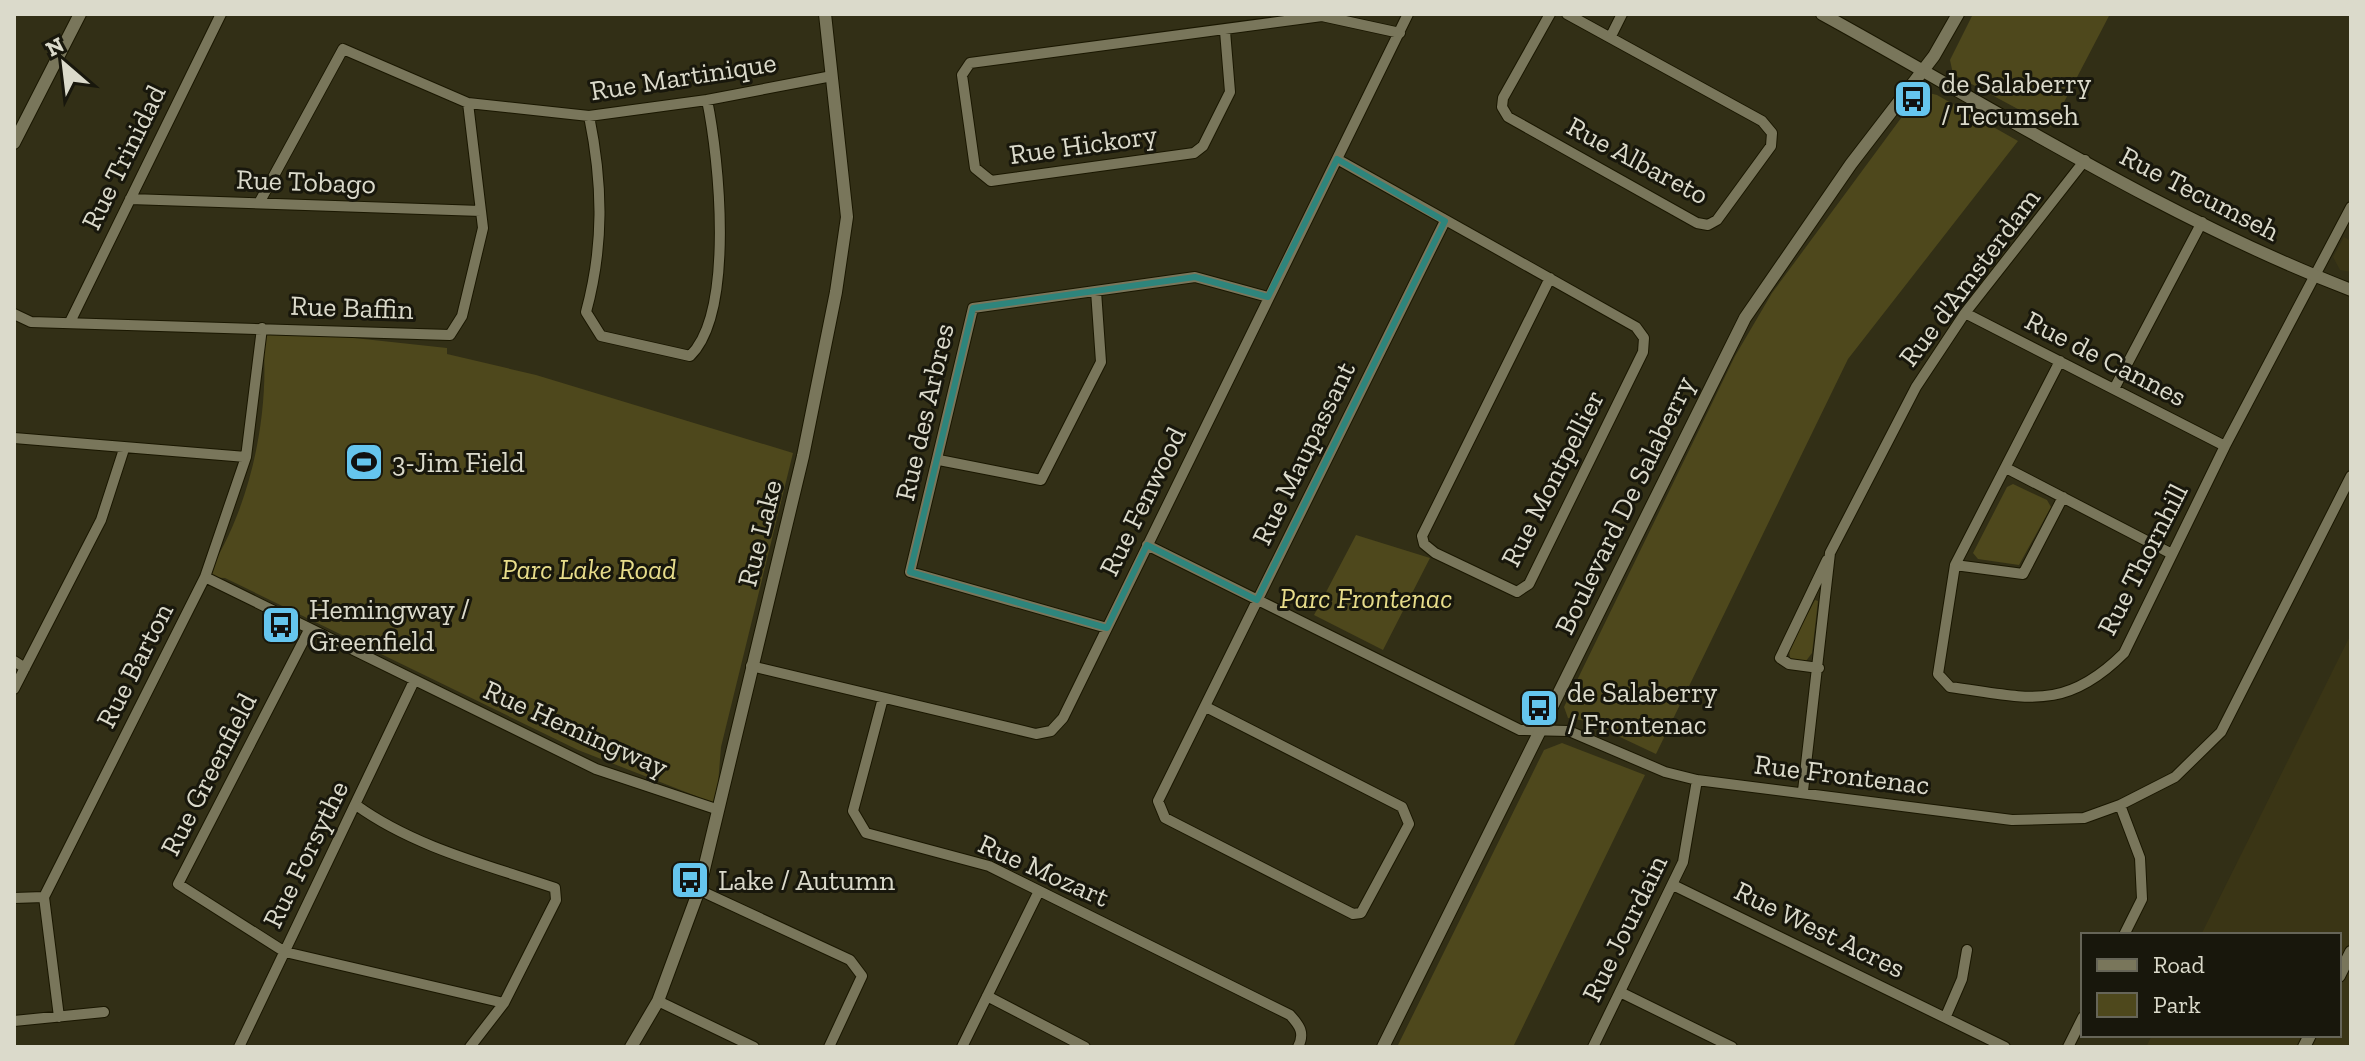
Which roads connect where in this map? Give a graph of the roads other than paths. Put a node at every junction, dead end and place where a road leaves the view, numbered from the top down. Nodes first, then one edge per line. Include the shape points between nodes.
1 (80, 14) edge
2 (221, 14) edge
3 (825, 14) edge
4 (1408, 14) edge
5 (1550, 14) edge
6 (1567, 14) edge
7 (1622, 14) edge
8 (1822, 14) edge
9 (1958, 14) edge
10 (1225, 31) junction
11 (1400, 33) junction
12 (1611, 36) junction
13 (1922, 70) junction
14 (832, 76) junction
15 (707, 100) junction
16 (468, 103) junction
17 (589, 116) junction
18 (14, 143) edge
19 (1337, 159) junction
20 (2085, 160) junction
21 (130, 199) junction
22 (259, 203) junction
23 (2351, 207) edge
24 (481, 211) junction
25 (1445, 221) junction
26 (2202, 222) junction
27 (2315, 276) junction
28 (1550, 278) junction
29 (2351, 290) edge
30 (1096, 291) junction
31 (1268, 297) junction
32 (1965, 313) junction
33 (14, 314) edge
34 (70, 322) junction
35 (262, 328) junction
36 (2060, 361) junction
37 (2114, 389) junction
38 (14, 438) edge
39 (2225, 446) junction
40 (124, 449) junction
41 (246, 457) junction
42 (939, 460) junction
43 (2006, 468) junction
44 (2351, 476) edge
45 (2063, 497) junction
46 (1147, 545) junction
47 (1830, 553) junction
48 (2172, 554) junction
49 (1955, 565) junction
50 (205, 577) junction
51 (1257, 600) junction
52 (1107, 628) junction
53 (309, 630) junction
54 (14, 661) edge
55 (751, 666) junction
56 (25, 668) junction
57 (1819, 668) junction
58 (414, 681) junction
59 (14, 689) edge
60 (883, 698) junction
61 (1206, 707) junction
62 (1540, 729) junction
63 (1697, 780) junction
64 (1803, 791) junction
65 (356, 805) junction
66 (2120, 805) junction
67 (716, 809) junction
68 (1673, 885) junction
69 (699, 890) junction
70 (1039, 891) junction
71 (44, 897) junction
72 (14, 898) edge
73 (2125, 933) edge
74 (1967, 950) dead end
75 (285, 952) junction
76 (2351, 952) edge
77 (2341, 972) edge
78 (1620, 992) junction
79 (987, 996) junction
80 (658, 1001) junction
81 (504, 1003) junction
82 (104, 1012) dead end
83 (1946, 1016) junction
84 (59, 1017) junction
85 (14, 1021) edge
86 (2081, 1021) edge
87 (239, 1047) edge
88 (470, 1047) edge
89 (631, 1047) edge
90 (754, 1047) edge
91 (829, 1047) edge
92 (962, 1047) edge
93 (1085, 1047) edge
94 (1298, 1047) edge
95 (1383, 1047) edge
96 (1593, 1047) edge
97 (1732, 1047) edge
98 (2005, 1047) edge
99 (2068, 1047) edge

1 - 18 street
2 - 21 street, Rue Trinidad
3 - 14 street, Rue Lake
4 - 11 street, Rue Fenwood
5 - 12 street, Rue Albareto via 1503,98 1508,117 1708,225 1771,146 1772,133 1762,121
6 - 12 street, Rue Albareto
7 - 12 street
8 - 13 street, Rue Tecumseh
9 - 13 street, Boulevard De Salaberry
10 - 10 street, Rue Hickory via 970,63 962,75 975,168 991,181 1194,153 1203,146 1230,92
10 - 11 street, Rue Hickory via 1322,16
11 - 19 street, Rue Fenwood
13 - 20 street, Rue Tecumseh
13 - 62 street, Boulevard De Salaberry via 1745,318
14 - 15 street, Rue Martinique
14 - 55 street, Rue Lake via 847,217 803,456
15 - 17 street, Rue Martinique
15 - 17 street via 719,162 722,222 706,335 690,356 601,336 586,312 602,226
16 - 17 street, Rue Martinique
16 - 22 street, Rue Martinique via 343,49
16 - 24 street, Rue Baffin
19 - 25 street, Rue Montpellier
19 - 31 street, Rue Fenwood
20 - 26 street, Rue Tecumseh
20 - 32 street, Rue d'Amsterdam
21 - 22 street, Rue Tobago
21 - 34 street, Rue Trinidad
22 - 24 street, Rue Tobago
23 - 27 street, Rue Thornhill
24 - 35 street, Rue Baffin via 483,228 462,316 450,335
25 - 28 street, Rue Montpellier
25 - 51 street, Rue Maupassant
26 - 27 street, Rue Tecumseh
26 - 37 street
27 - 29 street, Rue Tecumseh
27 - 39 street, Rue Thornhill
28 - 28 street, Rue Montpellier via 1636,327 1644,338 1643,352 1529,584 1517,592 1435,553 1422,536
30 - 31 street, Rue des Arbres via 1195,277
30 - 42 street, Rue des Arbres via 973,308
30 - 42 street via 1101,362 1041,480
31 - 46 street, Rue Fenwood
32 - 36 street, Rue de Cannes
32 - 47 street, Rue d'Amsterdam via 1916,387
33 - 34 street, Rue Baffin via 31,322
34 - 35 street, Rue Baffin
35 - 41 street, Rue Barton
36 - 37 street, Rue de Cannes
36 - 43 street, Rue Thornhill
37 - 39 street, Rue de Cannes
38 - 40 street
39 - 48 street, Rue Thornhill
40 - 41 street
40 - 56 street via 101,520
41 - 50 street, Rue Barton
42 - 52 street, Rue des Arbres via 910,572
43 - 45 street
43 - 49 street, Rue Thornhill
44 - 66 street, Rue Frontenac via 2221,732 2175,777
45 - 48 street
45 - 49 street via 2023,574
46 - 51 street, Rue Frontenac
46 - 52 street, Rue Fenwood
47 - 57 street, Rue d'Amsterdam
47 - 57 street, Rue d'Amsterdam via 1780,658
48 - 49 street, Rue Thornhill via 2124,653 2074,691 2043,698 1943,682 1938,674
50 - 53 street, Rue Hemingway
50 - 71 street, Rue Barton
51 - 61 street, Rue Maupassant
51 - 62 street, Rue Frontenac via 1520,730
52 - 60 street, Rue Fenwood via 1063,718 1051,731 1036,734
53 - 58 street, Rue Hemingway
53 - 75 street, Rue Greenfield via 178,884
54 - 56 street
55 - 60 street, Rue Fenwood
55 - 67 street, Rue Lake
56 - 59 street
57 - 64 street, Rue d'Amsterdam
58 - 65 street, Rue Forsythe
58 - 67 street, Rue Hemingway via 610,775
60 - 70 street, Rue Mozart via 853,811 866,833 989,866
61 - 61 street, Rue Maupassant via 1158,801 1165,818 1353,914 1361,913 1409,824 1402,807
62 - 63 street, Rue Frontenac via 1569,731
62 - 95 street, Boulevard De Salaberry
63 - 64 street, Rue Frontenac
63 - 68 street, Rue Jourdain via 1688,848
64 - 66 street, Rue Frontenac via 2012,820 2084,818
65 - 75 street, Rue Forsythe
65 - 81 street via 437,848 555,888 556,900
66 - 73 street via 2140,858 2142,899
67 - 69 street, Rue Lake
68 - 78 street, Rue Jourdain
68 - 83 street, Rue West Acres
69 - 80 street, Rue Lake
69 - 91 street via 850,960 862,976
70 - 79 street
70 - 94 street, Rue Mozart via 1290,1015 1300,1026
71 - 72 street
71 - 84 street
74 - 83 street via 1962,979
75 - 81 street, Rue Greenfield
75 - 87 street, Rue Forsythe
76 - 77 street
78 - 96 street, Rue Jourdain
78 - 97 street
79 - 92 street
79 - 93 street
80 - 89 street, Rue Lake
80 - 90 street
81 - 88 street
82 - 84 street
83 - 98 street, Rue West Acres
84 - 85 street
86 - 99 street

